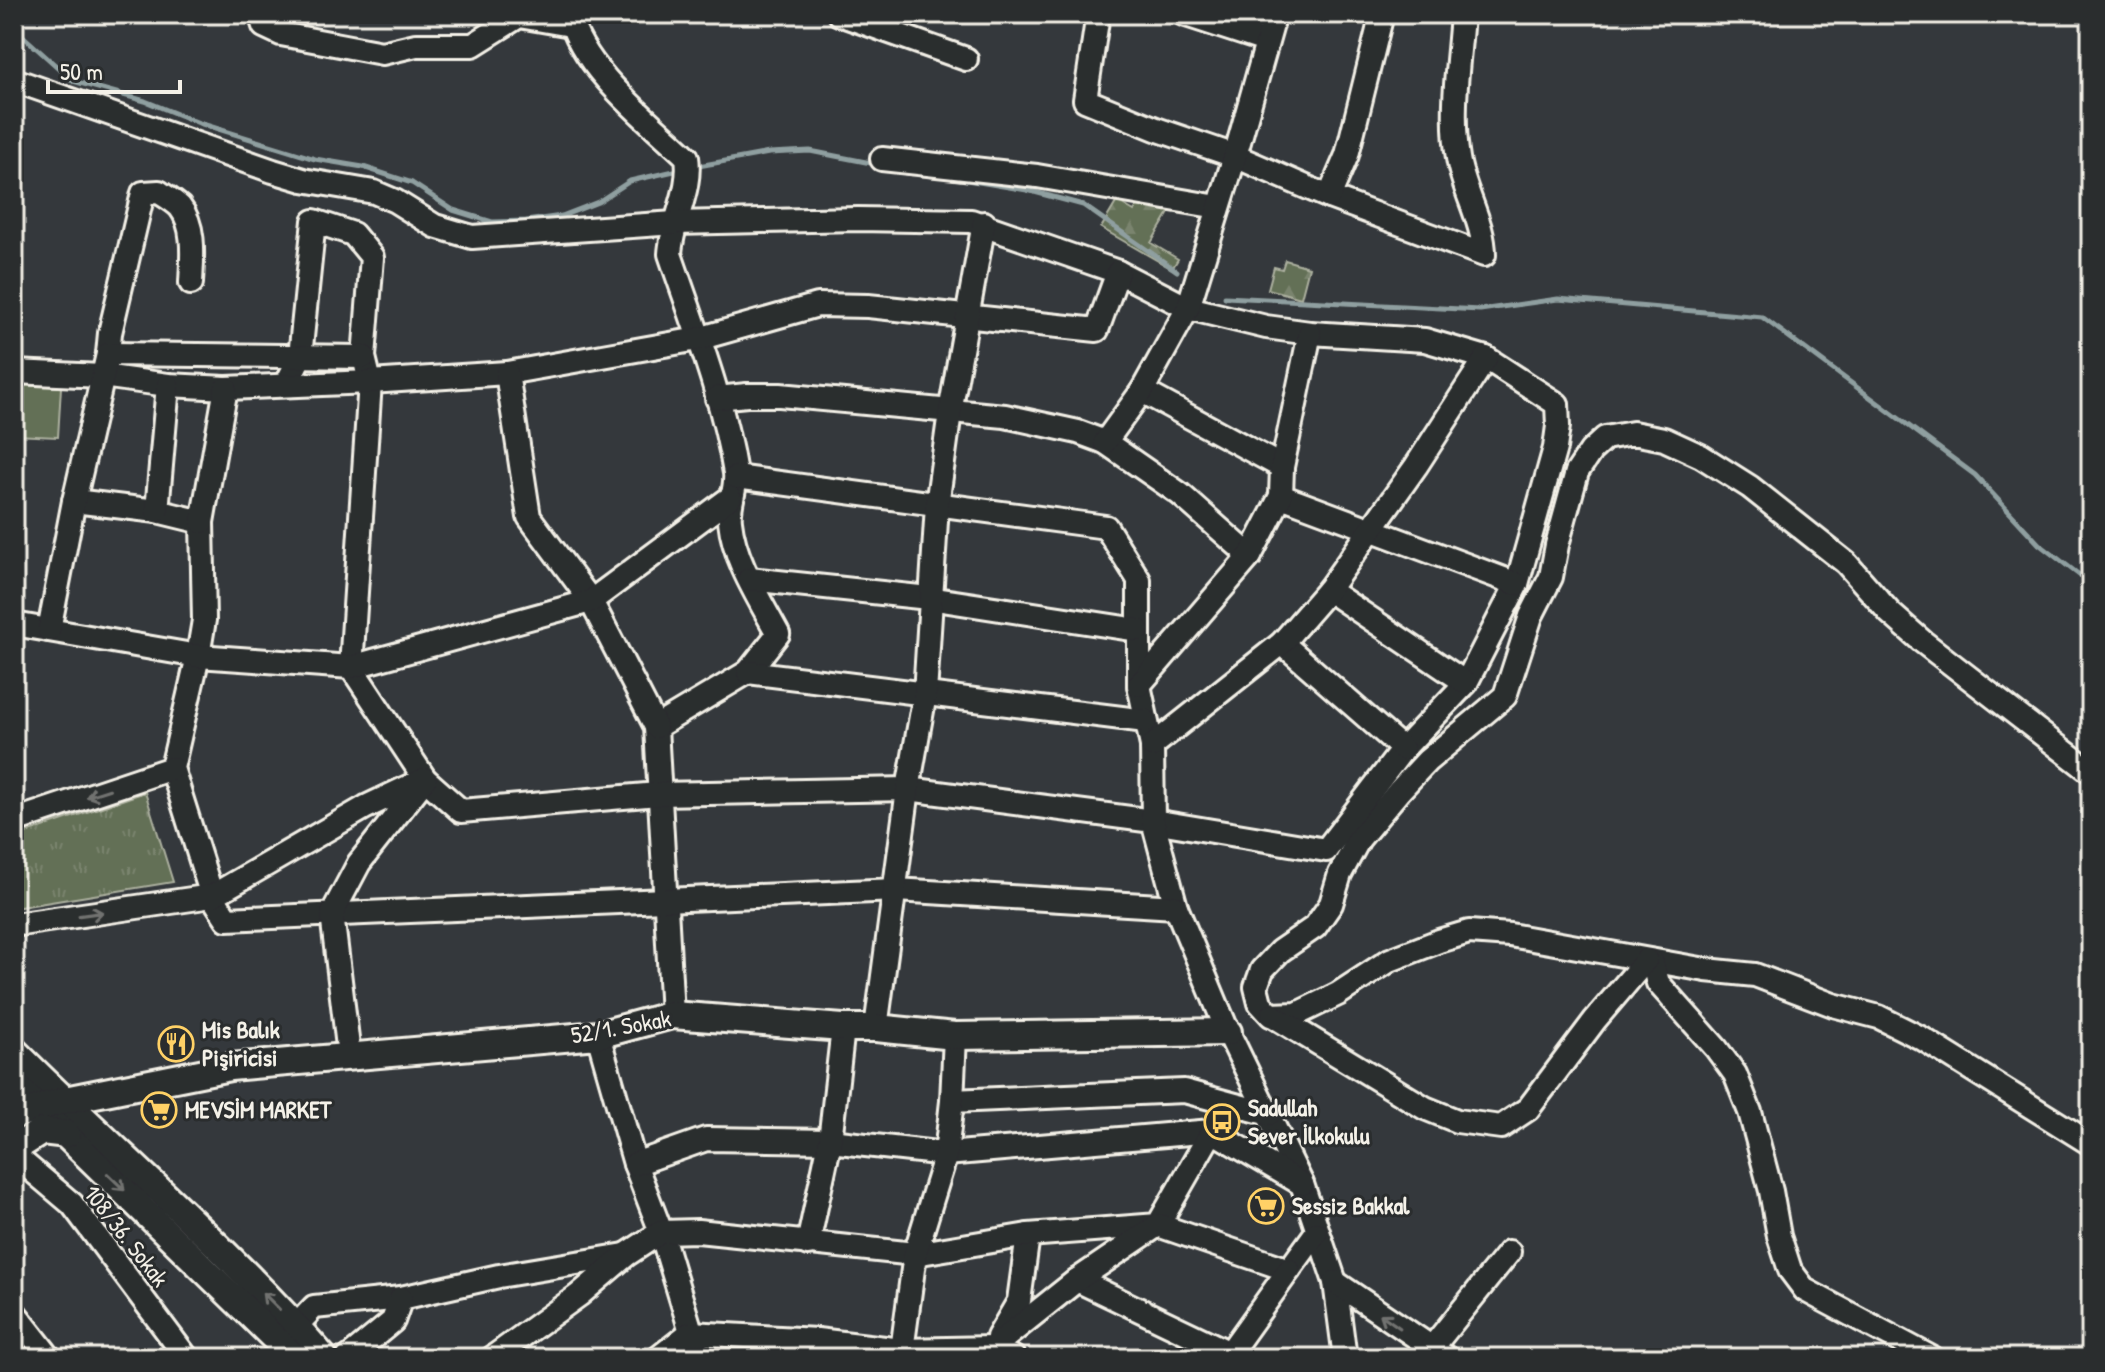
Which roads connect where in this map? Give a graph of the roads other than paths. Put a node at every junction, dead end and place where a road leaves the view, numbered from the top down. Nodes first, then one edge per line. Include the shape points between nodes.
1 (260, 14) edge
2 (839, 14) edge
3 (1098, 14) edge
4 (1183, 14) edge
5 (1275, 14) edge
6 (1382, 14) edge
7 (1462, 14) edge
8 (570, 19) edge
9 (1266, 41) junction
10 (966, 59) dead end
11 (14, 80) edge
12 (1235, 156) junction
13 (882, 159) dead end
14 (1329, 197) junction
15 (1218, 207) junction
16 (675, 223) junction
17 (984, 223) junction
18 (1118, 272) junction
19 (191, 283) dead end
20 (1188, 308) junction
21 (968, 316) junction
22 (1310, 333) junction
23 (698, 339) junction
24 (300, 357) junction
25 (364, 357) junction
26 (1486, 358) junction
27 (105, 365) junction
28 (14, 372) edge
29 (507, 373) junction
30 (370, 382) junction
31 (168, 385) junction
32 (286, 385) junction
33 (226, 388) junction
34 (1142, 391) junction
35 (717, 398) junction
36 (950, 412) junction
37 (1105, 442) junction
38 (1282, 467) junction
39 (733, 488) junction
40 (1281, 496) junction
41 (74, 501) junction
42 (937, 505) junction
43 (157, 511) junction
44 (202, 522) junction
45 (1371, 529) junction
46 (1250, 556) junction
47 (749, 579) junction
48 (1517, 584) junction
49 (1328, 590) junction
50 (929, 598) junction
51 (591, 601) junction
52 (14, 624) edge
53 (49, 630) junction
54 (1138, 630) junction
55 (1282, 643) junction
56 (198, 656) junction
57 (351, 667) junction
58 (748, 672) junction
59 (1466, 683) junction
60 (1139, 685) junction
61 (925, 694) junction
62 (1146, 721) junction
63 (656, 727) junction
64 (1152, 746) junction
65 (1403, 749) junction
66 (172, 768) junction
67 (2091, 772) edge
68 (425, 779) junction
69 (908, 789) junction
70 (658, 794) junction
71 (14, 821) edge
72 (1153, 821) junction
73 (896, 890) junction
74 (212, 896) junction
75 (667, 900) junction
76 (1176, 907) junction
77 (332, 914) junction
78 (14, 925) edge
79 (1649, 960) junction
80 (672, 1015) junction
81 (1271, 1015) junction
82 (843, 1028) junction
83 (876, 1028) junction
84 (1228, 1032) junction
85 (598, 1035) junction
86 (955, 1036) junction
87 (14, 1051) edge
88 (349, 1055) junction
89 (123, 1089) junction
90 (952, 1101) junction
91 (38, 1106) edge
92 (1269, 1114) junction
93 (1212, 1131) junction
94 (105, 1138) junction
95 (830, 1141) junction
96 (2091, 1144) edge
97 (14, 1152) edge
98 (946, 1154) junction
99 (635, 1164) junction
100 (1302, 1184) junction
101 (1158, 1225) junction
102 (661, 1232) junction
103 (1316, 1233) junction
104 (1028, 1235) junction
105 (808, 1244) junction
106 (1509, 1252) dead end
107 (915, 1254) junction
108 (626, 1255) junction
109 (1289, 1270) junction
110 (1077, 1280) junction
111 (1335, 1282) junction
112 (401, 1298) junction
113 (14, 1312) edge
114 (296, 1326) junction
115 (690, 1333) junction
116 (816, 1349) edge
117 (990, 1353) edge
118 (902, 1354) edge
119 (1232, 1356) edge
120 (1434, 1356) edge
121 (1343, 1357) edge
122 (50, 1358) edge
123 (187, 1358) edge
124 (295, 1358) edge
125 (324, 1358) edge
126 (348, 1358) edge
127 (492, 1358) edge
128 (658, 1358) edge
129 (699, 1358) edge
130 (1014, 1358) edge
131 (1932, 1358) edge

1 - 8 street via 264,26 281,34 382,53 416,45 473,45 519,16
2 - 10 street
3 - 12 street via 1085,100
4 - 9 street
5 - 9 street
6 - 14 street via 1347,155
7 - 14 street via 1456,140 1484,255
8 - 16 street via 605,77 688,166
9 - 12 street
11 - 16 street via 273,171 374,192 435,226 472,237
12 - 14 street
12 - 15 street
13 - 15 street via 1053,179
15 - 20 street
16 - 17 street
16 - 23 street via 670,254
17 - 18 street
17 - 21 street
18 - 20 street
18 - 21 street via 1097,330
19 - 27 street via 193,252 185,216 159,192 143,193
20 - 22 street
20 - 34 street
21 - 23 street via 818,305
21 - 36 street
22 - 26 street via 1425,340
22 - 38 street
23 - 29 street
23 - 35 street
24 - 25 street
24 - 25 street via 314,221 353,234 372,257
24 - 27 street
24 - 32 street
25 - 30 street
26 - 45 street
26 - 48 street via 1557,404 1555,448
27 - 28 street
27 - 31 street
27 - 41 street
29 - 30 street
29 - 51 street via 529,517
30 - 32 street
30 - 57 street
31 - 33 street
31 - 43 street
32 - 33 street
33 - 44 street
34 - 37 street
34 - 38 street
35 - 36 street via 780,395
35 - 39 street
36 - 37 street via 1005,416
36 - 42 street
37 - 46 street via 1180,494
38 - 40 street
39 - 42 street
39 - 47 street via 730,522
39 - 51 street
40 - 45 street
40 - 46 street
41 - 43 street
41 - 53 street
42 - 50 street
42 - 54 street via 1106,527 1139,580
43 - 44 street
44 - 56 street via 204,620
45 - 48 street
45 - 49 street
46 - 60 street
47 - 50 street
47 - 58 street via 778,634
48 - 59 street
49 - 55 street
49 - 59 street
50 - 54 street
50 - 61 street
51 - 57 street
51 - 63 street
52 - 53 street
53 - 56 street
54 - 60 street
55 - 64 street
55 - 65 street
56 - 57 street
56 - 66 street
57 - 68 street
58 - 61 street
58 - 63 street
59 - 65 street
60 - 62 street
61 - 62 street
61 - 69 street
62 - 64 street
63 - 70 street
64 - 72 street
65 - 72 street via 1326,850
66 -> 71 street
66 - 74 street
67 - 81 street via 1923,642 1846,563 1750,487 1664,439 1633,433 1605,438 1577,472 1551,577 1531,616 1505,696 1399,791 1359,839 1331,904 1315,927 1262,970 1256,987 1260,1003
68 - 70 street via 461,811
68 - 74 street
68 - 77 street via 359,863
69 - 70 street
69 - 72 street
69 - 73 street
70 - 75 street
72 - 76 street
73 - 75 street
73 - 76 street
73 - 83 street
74 - 77 street via 227,919
78 -> 74 street
75 - 77 street
75 - 80 street
76 - 84 street
77 - 88 street
79 - 81 street via 1469,932 1390,960 1297,1014
79 - 81 street via 1595,1020 1528,1109 1501,1127 1457,1121 1425,1108
79 - 96 street via 1755,975 1879,1017
79 - 131 street via 1658,983 1735,1074 1750,1112 1790,1270 1805,1290
80 - 82 main road, 52/1. Sokak
80 - 85 main road, 52/1. Sokak
82 - 83 main road, 52/1. Sokak
82 - 95 street
83 - 86 main road, 52/1. Sokak
84 - 86 main road, 52/1. Sokak
84 - 92 street
85 - 88 main road, 52/1. Sokak
85 - 99 street
86 - 90 street
87 - 91 main road
88 - 89 main road, 52/1. Sokak via 230,1067
89 - 91 main road, 52/1. Sokak
89 - 94 main road via 104,1111
90 - 92 street via 1184,1091
90 - 98 street
91 - 94 main road
91 - 97 main road
91 -> 124 main road
92 - 100 street
93 - 98 street
93 - 100 street
93 - 101 street
114 -> 94 main road
95 - 98 street
95 - 99 street via 706,1139
95 - 105 street
97 - 123 street, 108/36. Sokak via 72,1204
98 - 107 street
99 - 102 street
100 - 103 street
101 - 104 street
101 - 109 street
101 - 110 street
102 - 105 street via 698,1231
102 - 108 street
102 - 115 street
103 - 109 street
103 - 111 street
104 - 107 street
104 - 117 street via 1019,1301
105 - 107 street
106 - 120 street
107 - 118 street
108 - 112 street
108 - 127 street
109 - 119 street
110 - 117 street
110 - 119 street
120 -> 111 street
111 - 121 street
112 - 114 street via 314,1307
112 - 126 street via 393,1321
113 - 122 street
114 - 125 main road
115 - 116 street
115 - 128 street
115 - 129 street
116 - 118 street
117 - 118 street
117 - 130 street

